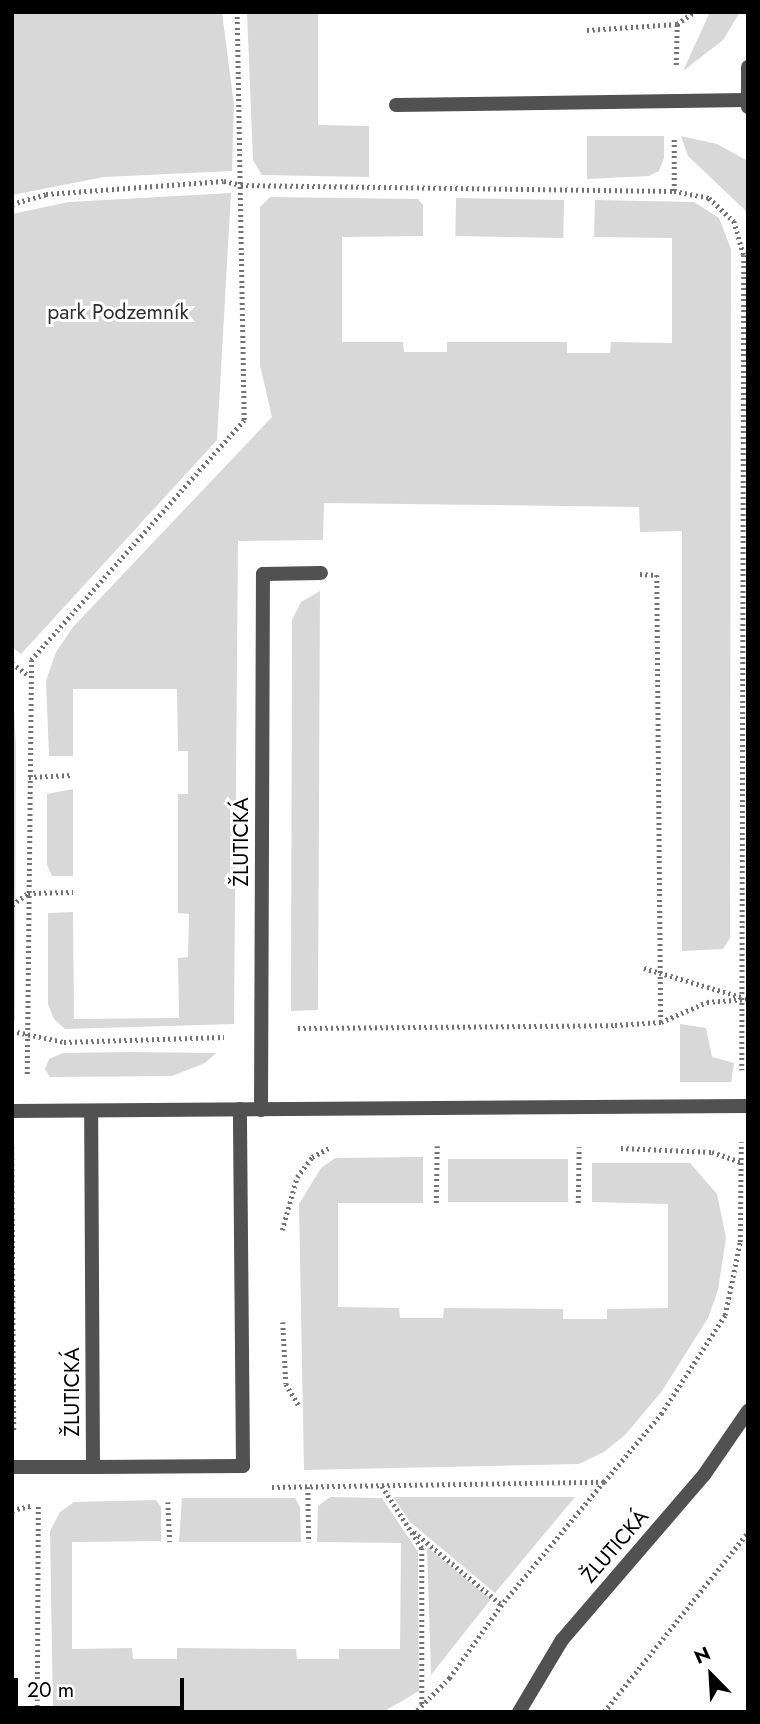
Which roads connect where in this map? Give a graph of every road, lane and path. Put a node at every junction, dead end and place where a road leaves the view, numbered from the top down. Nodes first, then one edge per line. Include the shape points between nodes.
1 (237, 12) edge
2 (694, 12) edge
3 (587, 30) dead end
4 (748, 66) edge
5 (747, 103) edge
6 (396, 105) dead end
7 (241, 185) junction
8 (12, 204) edge
9 (746, 255) edge
10 (321, 573) dead end
11 (640, 574) dead end
12 (12, 663) edge
13 (29, 676) junction
14 (72, 775) dead end
15 (29, 777) junction
16 (73, 892) dead end
17 (28, 893) junction
18 (12, 905) edge
19 (645, 968) dead end
20 (662, 971) junction
21 (745, 998) edge
22 (662, 1022) junction
23 (261, 1029) junction
24 (12, 1031) edge
25 (26, 1033) junction
26 (745, 1106) edge
27 (240, 1110) junction
28 (261, 1110) junction
29 (20, 1111) edge
30 (91, 1111) junction
31 (424, 1146) dead end
32 (437, 1146) junction
33 (448, 1146) dead end
34 (344, 1147) dead end
35 (565, 1147) dead end
36 (579, 1147) junction
37 (593, 1147) dead end
38 (607, 1147) dead end
39 (741, 1162) junction
40 (436, 1203) dead end
41 (578, 1203) dead end
42 (282, 1241) dead end
43 (283, 1313) dead end
44 (300, 1407) dead end
45 (748, 1411) edge
46 (13, 1467) edge
47 (93, 1467) junction
48 (604, 1482) junction
49 (382, 1486) junction
50 (168, 1487) dead end
51 (257, 1487) dead end
52 (308, 1487) junction
53 (51, 1498) dead end
54 (38, 1503) junction
55 (408, 1527) junction
56 (748, 1532) edge
57 (170, 1542) dead end
58 (309, 1542) dead end
59 (502, 1605) junction
60 (429, 1702) junction
61 (422, 1707) junction
62 (37, 1712) edge
63 (416, 1712) edge
64 (429, 1712) edge
65 (519, 1712) edge
66 (604, 1712) edge

1 - 7 path
2 - 3 path via 677,24
4 - 5 street
5 - 6 street
7 - 8 path via 224,181 122,186 46,194
7 - 9 path via 692,192 709,198 734,221
7 - 13 path via 244,420 31,660
9 - 21 path
10 - 23 street, ŽLUTICKÁ via 263,574
11 - 20 path via 657,575
12 - 13 path
13 - 15 path
14 - 15 path
15 - 17 path
16 - 17 path
17 - 18 path
17 - 25 path
19 - 20 path
20 - 21 path
20 - 22 path
21 - 22 path via 698,1005
21 - 26 path
22 - 23 path
23 - 25 path via 228,1037 64,1042
23 - 28 street, ŽLUTICKÁ
24 - 25 path
25 - 29 path
26 - 28 street
26 - 39 path
27 - 28 street
27 - 30 street
27 - 47 street via 243,1466
29 - 30 street
29 - 46 path via 12,1146
30 - 47 street, ŽLUTICKÁ
31 - 32 path
32 - 33 path
32 - 40 path
34 - 42 path via 331,1147 312,1157 297,1177 282,1218
35 - 36 path
36 - 37 path
36 - 41 path
38 - 39 path via 712,1152
39 - 48 path via 740,1242 725,1315 661,1414
43 - 44 path via 286,1384
45 - 65 street, ŽLUTICKÁ via 704,1475 562,1640
46 - 47 street, ŽLUTICKÁ
46 - 54 path
48 - 49 path
48 - 59 path
49 - 52 path
49 - 55 path
50 - 57 path
51 - 52 path
52 - 58 path
53 - 54 path
54 - 62 path
55 - 59 path
55 - 61 path via 422,1548
56 - 66 path
59 - 60 path
60 - 61 path
60 - 64 path
61 - 63 path

